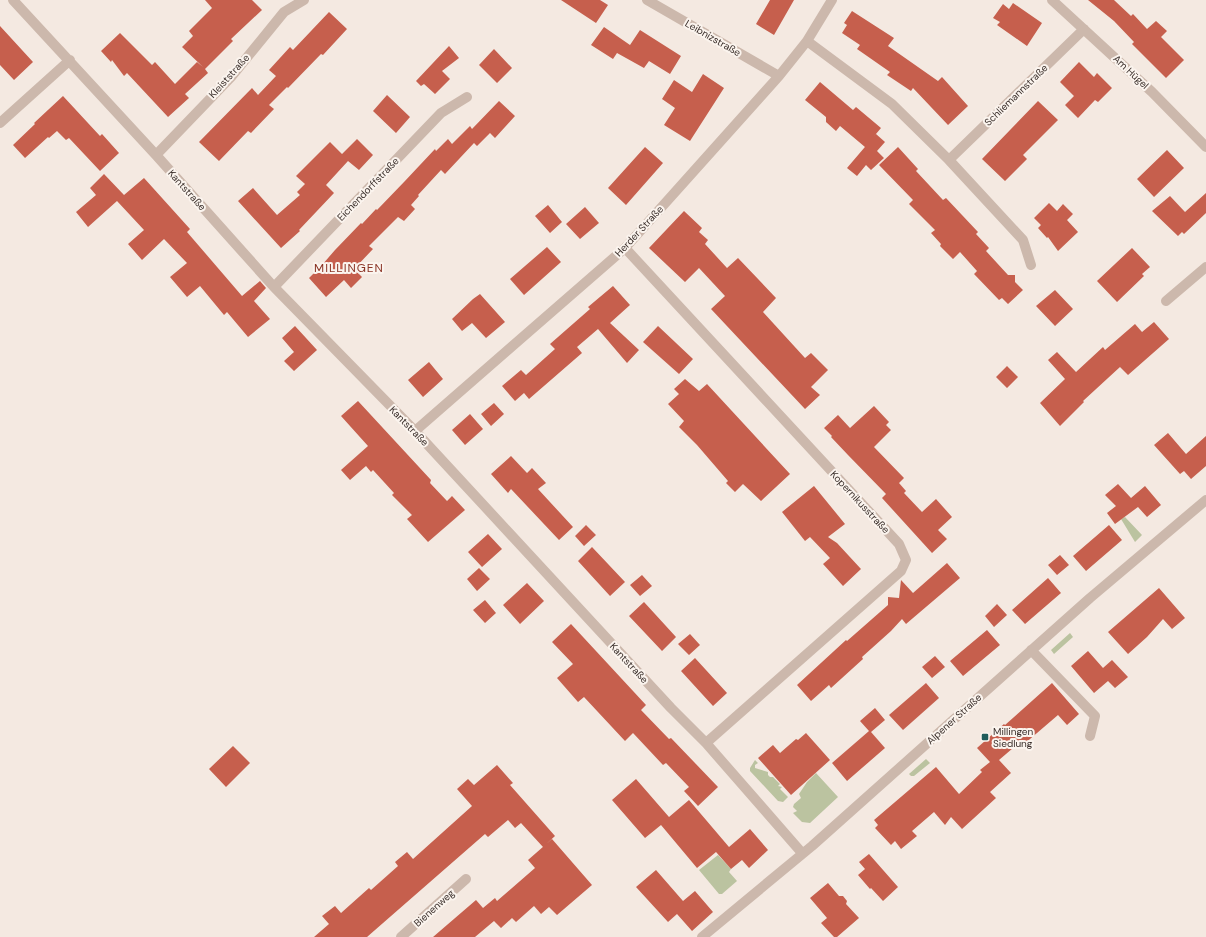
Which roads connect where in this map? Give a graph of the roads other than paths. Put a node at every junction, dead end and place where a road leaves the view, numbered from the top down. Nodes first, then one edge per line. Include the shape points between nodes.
1 (304, 0) edge
2 (647, 0) edge
3 (832, 0) edge
4 (1052, 0) edge
5 (18, 2) edge
6 (1084, 29) junction
7 (807, 41) junction
8 (70, 60) junction
9 (778, 76) junction
10 (467, 97) dead end
11 (0, 123) edge
12 (1206, 147) edge
13 (156, 155) junction
14 (948, 160) junction
15 (625, 248) junction
16 (1031, 265) dead end
17 (1206, 267) edge
18 (274, 287) junction
19 (1166, 301) dead end
20 (415, 432) junction
21 (1206, 500) edge
22 (1031, 650) junction
23 (1090, 736) dead end
24 (706, 743) junction
25 (802, 853) junction
26 (466, 879) dead end
27 (401, 937) edge
28 (702, 937) edge

1 - 13 street, Kleiststraße via 284,12 231,77
2 - 9 street, Leibnizstraße
3 - 7 street, Herder Straße
4 - 6 street, Am Hügel
5 - 8 street, Kantstraße
6 - 12 street, Am Hügel
6 - 14 street, Schliemannstraße
7 - 9 street, Herder Straße
7 - 14 street via 892,104
8 - 11 street
8 - 13 street, Kantstraße
9 - 15 street, Herder Straße
10 - 18 street, Eichendorffstraße via 441,114
13 - 18 street, Kantstraße
14 - 16 street via 1023,240
15 - 20 street, Herder Straße
15 - 24 street, Kopernikusstraße via 899,544 906,560 901,572
17 - 19 street
18 - 20 street, Kantstraße
20 - 24 street, Kantstraße
21 - 22 street, Alpener Straße
22 - 23 street via 1095,716
22 - 25 street, Alpener Straße
24 - 25 street, Kantstraße
25 - 28 street, Alpener Straße
26 - 27 street, Bienenweg

